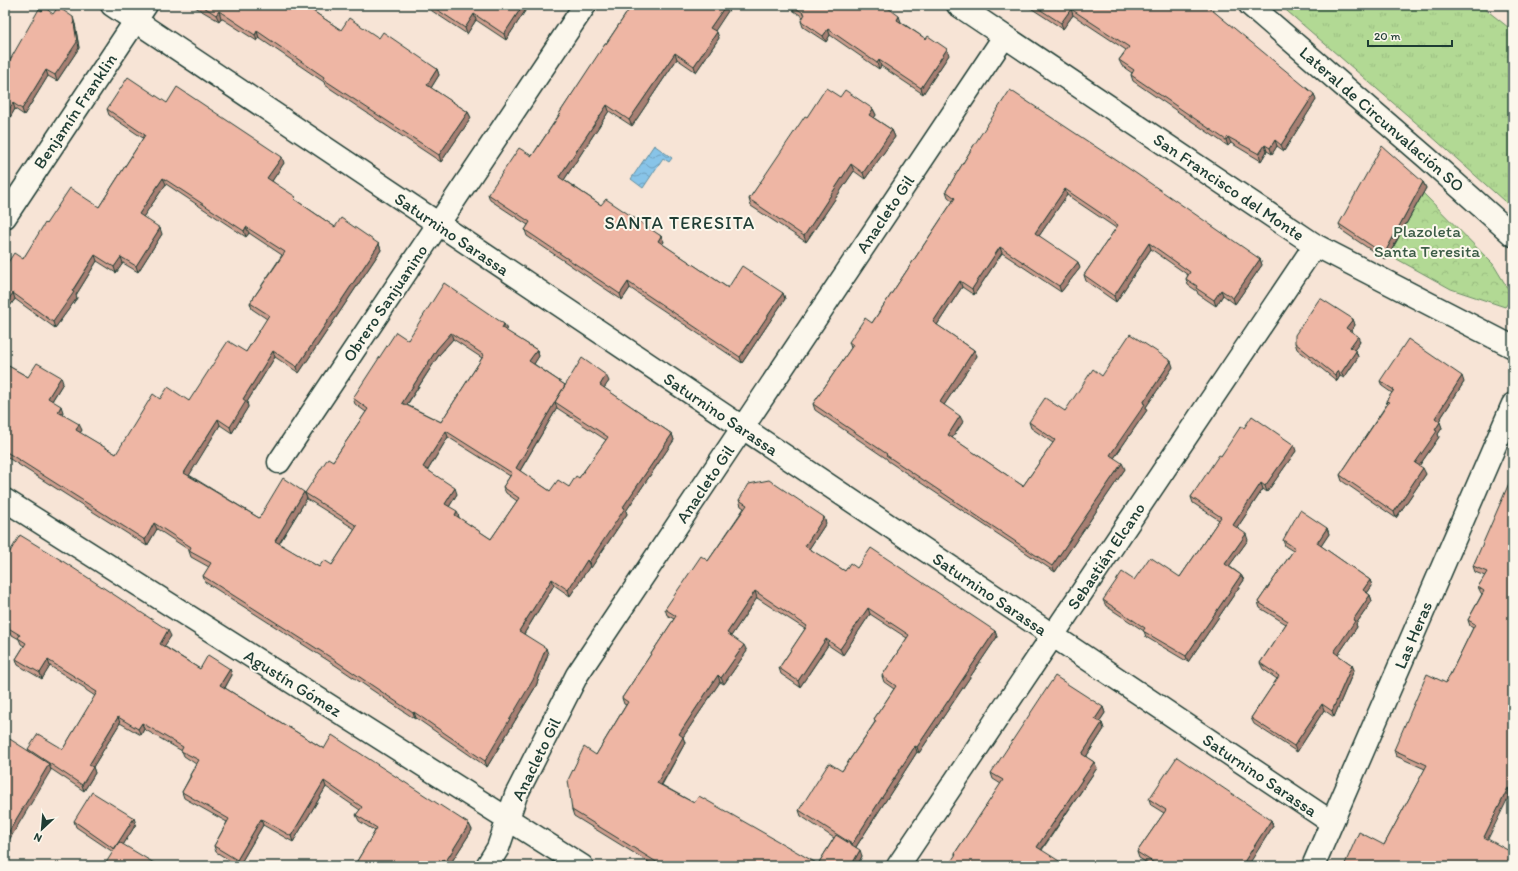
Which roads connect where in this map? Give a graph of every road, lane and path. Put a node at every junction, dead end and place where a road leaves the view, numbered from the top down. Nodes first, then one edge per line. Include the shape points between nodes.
1 (112, 5) edge
2 (585, 5) edge
3 (958, 5) edge
4 (1250, 5) edge
5 (141, 13) edge
6 (1004, 37) junction
7 (5, 217) edge
8 (438, 224) junction
9 (1513, 235) edge
10 (1315, 245) junction
11 (1513, 347) edge
12 (1513, 404) edge
13 (742, 428) junction
14 (279, 462) dead end
15 (5, 500) edge
16 (1052, 636) junction
17 (508, 819) junction
18 (1331, 822) junction
19 (487, 866) edge
20 (582, 866) edge
21 (898, 866) edge
22 (1313, 866) edge

1 - 5 street, Saturnino Sarassa
2 - 8 street, Obrero Sanjuanino
3 - 6 street, San Francisco del Monte
4 - 9 street, Lateral de Circunvalación SO
5 - 7 street, Benjamín Franklin
5 - 8 street, Saturnino Sarassa
6 - 10 street, San Francisco del Monte
6 - 13 street, Anacleto Gil
8 - 13 street, Saturnino Sarassa
8 - 14 street, Obrero Sanjuanino
10 - 11 street, San Francisco del Monte
10 - 16 street, Sebastián Elcano
12 - 18 street, Las Heras
13 - 16 street, Saturnino Sarassa
13 - 17 street, Anacleto Gil via 577,675 516,795
15 - 17 street, Agustín Gómez
16 - 18 street, Saturnino Sarassa
16 - 21 street, Sebastián Elcano
17 - 19 street, Anacleto Gil via 498,848
17 - 20 street, Agustín Gómez
18 - 22 street, Las Heras

